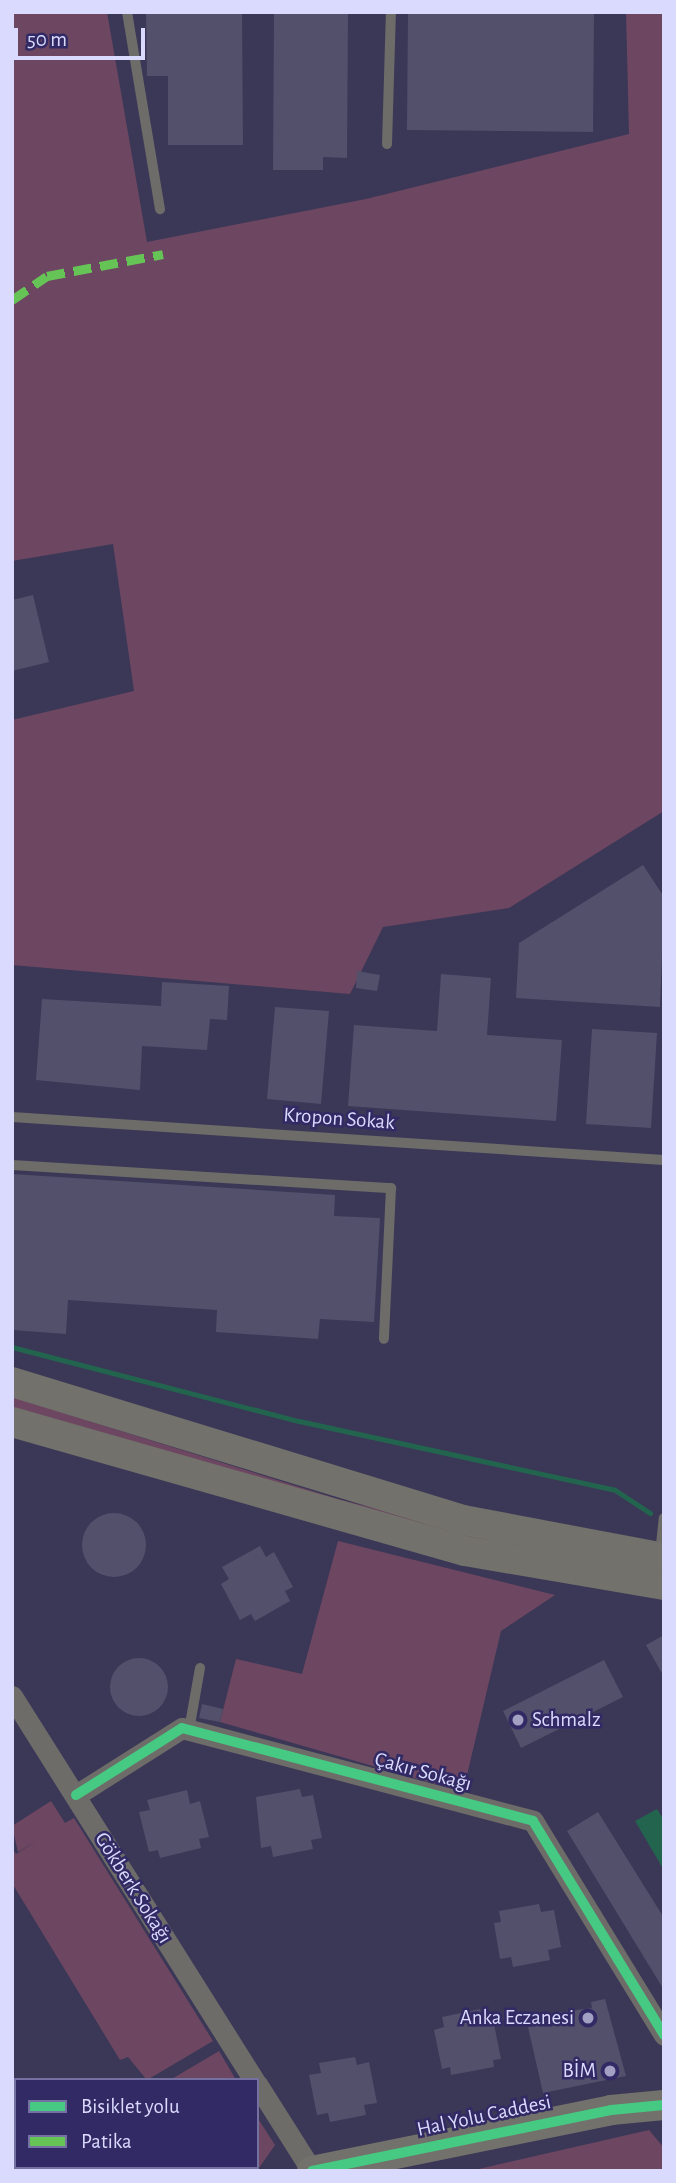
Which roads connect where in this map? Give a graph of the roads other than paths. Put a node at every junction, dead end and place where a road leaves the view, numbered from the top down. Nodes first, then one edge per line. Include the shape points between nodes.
1 (127, 12) edge
2 (391, 12) edge
3 (387, 144) dead end
4 (160, 209) dead end
5 (12, 1117) edge
6 (664, 1160) edge
7 (12, 1165) edge
8 (384, 1339) dead end
9 (12, 1382) edge
10 (12, 1422) edge
11 (664, 1518) edge
12 (662, 1567) edge
13 (200, 1668) dead end
14 (12, 1696) edge
15 (189, 1730) junction
16 (76, 1795) junction
17 (664, 2035) edge
18 (253, 2078) edge
19 (259, 2087) edge
20 (664, 2107) edge
21 (312, 2171) edge
22 (411, 2171) edge

1 - 4 lane
2 - 3 lane
5 - 6 lane, Kropon Sokak
7 - 8 lane via 391,1188
9 - 12 main road via 463,1520
10 - 12 main road via 465,1551
11 - 12 lane
13 - 15 lane
14 - 16 street, Gökberk Sokağı
15 - 16 street via 182,1728
15 - 17 street, Çakır Sokağı via 533,1821
16 - 18 street, Gökberk Sokağı
19 - 21 street
20 - 21 main road, Hal Yolu Caddesi via 611,2110
20 - 22 main road, Hal Yolu Caddesi

